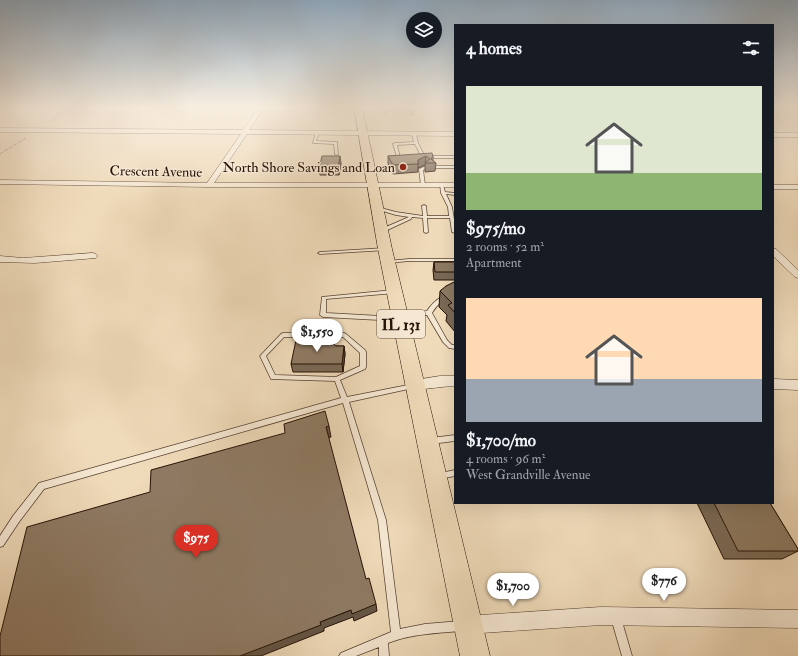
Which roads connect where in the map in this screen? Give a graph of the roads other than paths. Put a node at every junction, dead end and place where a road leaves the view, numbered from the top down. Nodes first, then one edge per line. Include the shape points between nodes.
1 (242, 138) edge
2 (316, 138) edge
3 (364, 138) edge
4 (415, 138) edge
5 (416, 143) junction
6 (336, 154) edge
7 (454, 156) edge
8 (411, 158) edge
9 (417, 158) edge
10 (423, 158) junction
11 (426, 167) edge
12 (434, 167) edge
13 (454, 167) edge
14 (0, 182) edge
15 (209, 185) junction
16 (372, 185) junction
17 (423, 185) junction
18 (441, 185) junction
19 (454, 185) edge
20 (774, 187) edge
21 (798, 187) edge
22 (443, 193) junction
23 (454, 194) edge
24 (424, 206) dead end
25 (376, 208) junction
26 (412, 217) junction
27 (425, 217) junction
28 (452, 217) junction
29 (381, 231) junction
30 (426, 232) dead end
31 (454, 232) edge
32 (774, 252) edge
33 (320, 253) dead end
34 (386, 255) junction
35 (93, 256) dead end
36 (0, 258) edge
37 (454, 260) edge
38 (774, 262) edge
39 (785, 263) junction
40 (798, 263) edge
41 (798, 275) edge
42 (394, 292) junction
43 (454, 293) edge
44 (429, 313) junction
45 (400, 316) junction
46 (454, 347) edge
47 (337, 378) junction
48 (454, 381) edge
49 (774, 384) edge
50 (414, 385) junction
51 (798, 385) edge
52 (345, 400) junction
53 (454, 438) edge
54 (427, 441) junction
55 (445, 475) edge
56 (0, 543) edge
57 (616, 616) junction
58 (798, 619) edge
59 (467, 625) junction
60 (396, 635) junction
61 (383, 641) junction
62 (344, 656) edge
63 (384, 656) edge
64 (475, 656) edge
65 (627, 656) edge

1 - 15 street
2 - 6 lane via 314,142 336,143
3 - 16 main road, IL 131
4 - 5 lane
5 - 8 lane via 395,144 399,159
5 - 10 lane
7 - 10 lane
9 - 10 lane
11 - 17 lane via 421,169
12 - 13 lane
14 - 15 street, Crescent Avenue
15 - 16 street, Crescent Avenue
16 - 17 street, Crescent Avenue
16 - 25 main road, IL 131
17 - 18 street, Crescent Avenue
18 - 19 street, Crescent Avenue
18 - 22 lane
20 - 21 street
22 - 23 lane
22 - 28 lane
24 - 27 lane
25 - 26 lane
25 - 29 main road, IL 131
26 - 27 lane
26 - 29 lane
27 - 28 lane
27 - 30 lane
28 - 31 lane
29 - 34 main road, IL 131
32 - 39 street
33 - 34 lane
34 - 37 lane via 409,260
34 - 42 main road, IL 131
35 - 36 street via 30,261
38 - 39 street
39 - 40 street
39 - 41 street
42 - 45 main road, IL 131
42 - 45 lane via 324,298 323,315 380,318
43 - 44 lane via 436,302
44 - 45 lane
44 - 46 lane via 444,341
45 - 50 main road, IL 131
47 - 47 lane via 273,377 263,356 283,336 344,336 363,352 363,367
47 - 52 lane
48 - 50 street
49 - 51 street
50 - 52 lane
50 - 54 main road, IL 131
52 - 56 lane via 42,486
52 - 60 lane via 382,520
53 - 54 lane
54 - 55 main road, IL 131
55 - 59 main road, IL 131
57 - 58 street
57 - 59 street
57 - 65 lane
59 - 60 lane
59 - 64 main road, IL 131
60 - 61 lane
61 - 62 lane
61 - 63 lane

